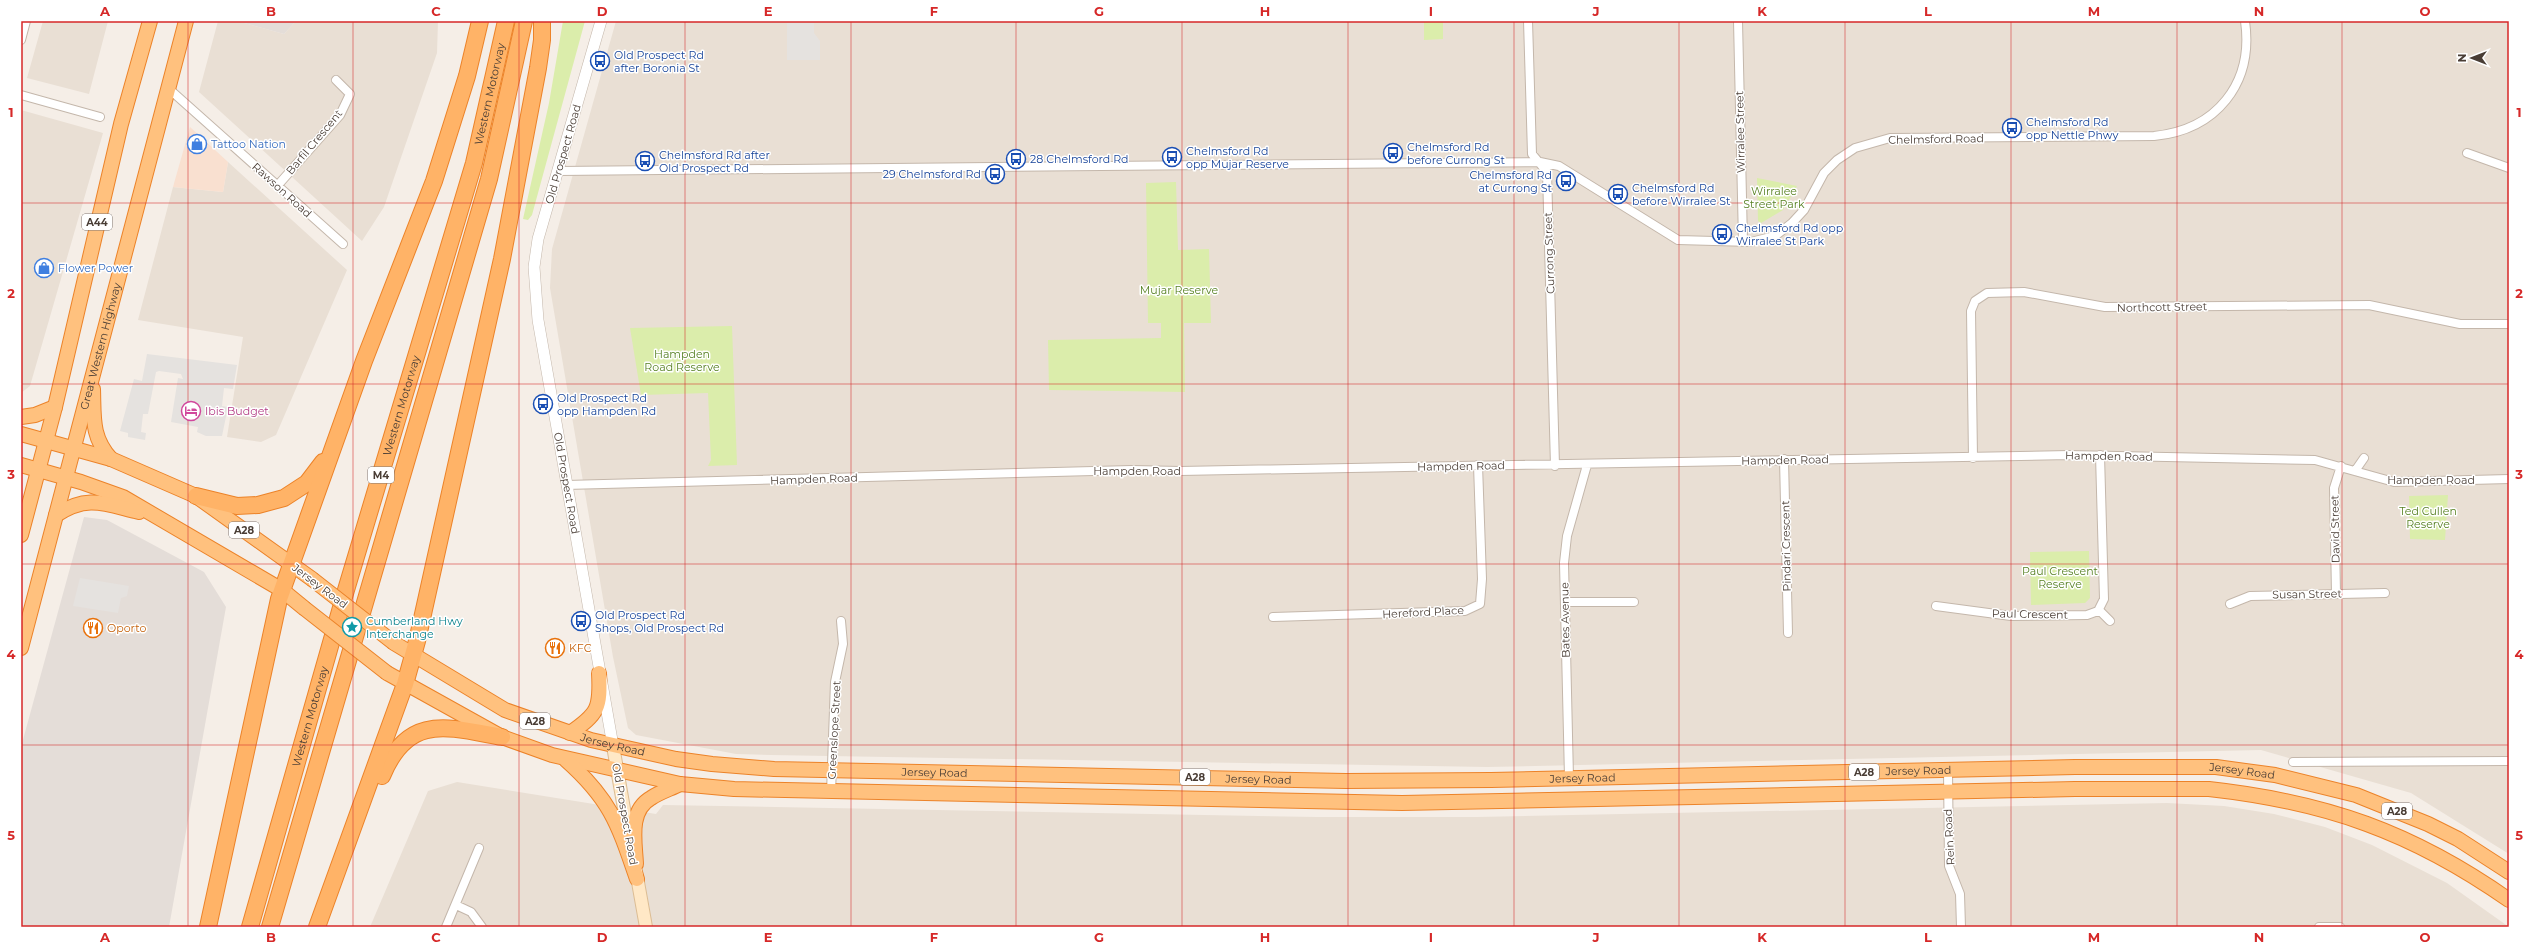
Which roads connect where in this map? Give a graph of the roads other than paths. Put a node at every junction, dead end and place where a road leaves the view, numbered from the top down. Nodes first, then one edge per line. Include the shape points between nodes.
1 (26, 21) edge
2 (150, 21) edge
3 (186, 21) edge
4 (480, 21) edge
5 (506, 21) edge
6 (524, 21) edge
7 (542, 21) edge
8 (601, 21) edge
9 (1528, 21) edge
10 (1738, 21) edge
11 (2244, 21) edge
12 (21, 40) edge
13 (336, 80) dead end
14 (168, 88) junction
15 (21, 95) edge
16 (100, 117) dead end
17 (2467, 153) dead end
18 (1540, 162) junction
19 (2509, 168) edge
20 (558, 171) junction
21 (278, 185) junction
22 (1743, 242) junction
23 (343, 244) dead end
24 (2509, 324) edge
25 (92, 375) junction
26 (55, 407) junction
27 (346, 414) junction
28 (21, 417) edge
29 (21, 434) edge
30 (46, 441) junction
31 (73, 448) junction
32 (2100, 455) junction
33 (1973, 458) junction
34 (2364, 458) dead end
35 (111, 459) junction
36 (1784, 459) junction
37 (21, 464) edge
38 (1478, 465) junction
39 (1587, 465) junction
40 (1555, 466) junction
41 (2341, 466) junction
42 (39, 470) junction
43 (2355, 471) junction
44 (66, 477) junction
45 (2509, 479) edge
46 (566, 485) junction
47 (196, 496) junction
48 (56, 515) junction
49 (157, 516) junction
50 (21, 536) edge
51 (291, 563) junction
52 (282, 590) junction
53 (2336, 593) junction
54 (2385, 593) dead end
55 (1565, 602) junction
56 (1634, 602) dead end
57 (2230, 604) dead end
58 (1936, 606) dead end
59 (2099, 610) junction
60 (1272, 617) dead end
61 (841, 621) dead end
62 (2110, 621) dead end
63 (1788, 633) dead end
64 (21, 648) edge
65 (413, 655) junction
66 (599, 673) junction
67 (405, 684) junction
68 (570, 733) junction
69 (502, 737) junction
70 (613, 746) junction
71 (565, 758) junction
72 (2509, 761) edge
73 (2293, 762) dead end
74 (832, 770) junction
75 (1948, 770) junction
76 (617, 771) junction
77 (1569, 778) junction
78 (680, 784) junction
79 (831, 793) junction
80 (1948, 793) junction
81 (479, 848) dead end
82 (2509, 872) edge
83 (637, 879) junction
84 (2509, 900) edge
85 (456, 905) junction
86 (208, 927) edge
87 (250, 927) edge
88 (270, 927) edge
89 (317, 927) edge
90 (327, 927) edge
91 (446, 927) edge
92 (482, 927) edge
93 (646, 927) edge
94 (1961, 927) edge
95 (2319, 927) edge
96 (2340, 927) edge

1 - 12 street
2 - 26 highway, A44 via 119,132
3 - 14 highway, Great Western Highway
4 - 27 highway via 467,76 434,181
5 - 87 highway, Western Motorway / M4 via 474,163 346,590
6 - 88 highway, Western Motorway / M4 via 489,179
7 - 65 highway via 538,68 504,252
8 - 20 street, Old Prospect Road
9 - 18 street, Currong Street via 1532,154
10 - 22 street, Wirralee Street
11 - 22 street, Chelmsford Road via 2246,43 2241,72 2230,94 2214,114 2190,129 2154,136 1890,138 1875,141 1855,148 1830,166 1819,180 1804,210 1784,230 1763,240
13 - 21 street, Barfil Crescent via 350,94 340,116
14 - 21 street, Rawson Road
14 - 25 highway, Great Western Highway
15 - 16 street
17 - 19 street
18 - 20 street, Chelmsford Road
18 - 22 street, Chelmsford Road via 1560,166 1678,240
18 - 40 street, Currong Street via 1546,172
20 - 46 street, Old Prospect Road via 535,252 535,292
21 - 23 street, Rawson Road
24 - 33 street, Northcott Street via 2460,324 2369,305 2105,307 2029,293 1987,293 1975,301 1971,311
25 - 31 highway, Great Western Highway
25 - 35 highway via 95,436 100,447
26 - 28 highway via 35,416
26 - 30 highway, A44
27 - 47 highway via 324,461 307,483 284,498 258,506 237,506
27 - 51 highway
29 - 30 highway, A28
30 - 31 highway, Jersey Road / A28
30 - 42 highway, A44
31 - 35 highway, Jersey Road / A28
31 - 44 highway, Great Western Highway
32 - 33 street, Hampden Road
32 - 41 street, Hampden Road via 2315,460
32 - 59 street via 2104,599
33 - 36 street, Hampden Road
34 - 43 street
35 - 47 highway, Jersey Road / A28
36 - 39 street, Hampden Road
36 - 63 street, Pindari Crescent
37 - 42 highway, A28
38 - 40 street, Hampden Road
38 - 46 street, Hampden Road via 1132,470
38 - 60 street, Hereford Place via 1482,579 1480,604 1465,612
39 - 40 street, Hampden Road
39 - 55 street, Bates Avenue via 1567,536 1564,562
41 - 43 street, Hampden Road
41 - 53 street, David Street via 2334,484
42 - 44 highway, A28
42 - 50 highway, A44
43 - 45 street, Hampden Road via 2394,482
44 - 48 highway, Great Western Highway
44 - 49 highway, Jersey Road / A28 via 123,497
46 - 66 street, Old Prospect Road
47 - 51 highway, Jersey Road / A28
48 - 49 highway via 75,504 94,501
48 - 64 highway, Great Western Highway
49 - 52 highway, Jersey Road / A28
51 - 52 highway
51 - 65 highway, Jersey Road / A28, bridge via 394,644
52 - 67 highway, Jersey Road / A28, bridge via 387,673
52 - 86 highway
53 - 54 street, Susan Street
53 - 57 street, Susan Street via 2250,596
55 - 56 street
55 - 77 street, Bates Avenue
58 - 59 street, Paul Crescent via 2012,616 2087,615
59 - 62 street
61 - 74 street, Greenslope Street via 843,644 835,682
65 - 67 highway
65 - 68 highway, Jersey Road / A28 via 505,710
66 - 68 highway via 600,695 596,712
66 - 70 street, Old Prospect Road
67 - 69 highway, Jersey Road / A28
67 - 89 highway
68 - 70 highway, Jersey Road / A28
69 - 71 highway, Jersey Road / A28
69 - 90 highway via 434,727 412,734 402,742 393,752 382,777
70 - 74 highway, Jersey Road / A28 via 712,764
70 - 76 main road, Old Prospect Road
71 - 76 highway, Jersey Road / A28
71 - 83 highway via 606,803 618,824
72 - 73 street
74 - 77 highway, Jersey Road / A28 via 1346,781
74 - 79 street, Greenslope Street
75 - 77 highway, Jersey Road / A28
75 - 80 street, Rein Road
75 - 82 highway, Jersey Road / A28 via 2179,766 2216,767 2275,775 2356,795 2406,814 2458,839
76 - 78 highway, Jersey Road / A28
76 - 83 main road, Old Prospect Road
78 - 79 highway, Jersey Road / A28
78 - 83 highway via 652,797 640,808 635,824
79 - 80 highway, Jersey Road / A28 via 1402,803
80 - 84 highway, Jersey Road / A28 via 2195,788 2292,801 2358,819 2404,838 2451,862
80 - 94 street, Rein Road via 1950,866 1960,894
81 - 85 street
83 - 93 main road, Old Prospect Road
85 - 91 street
85 - 92 street via 471,912
95 - 96 street

